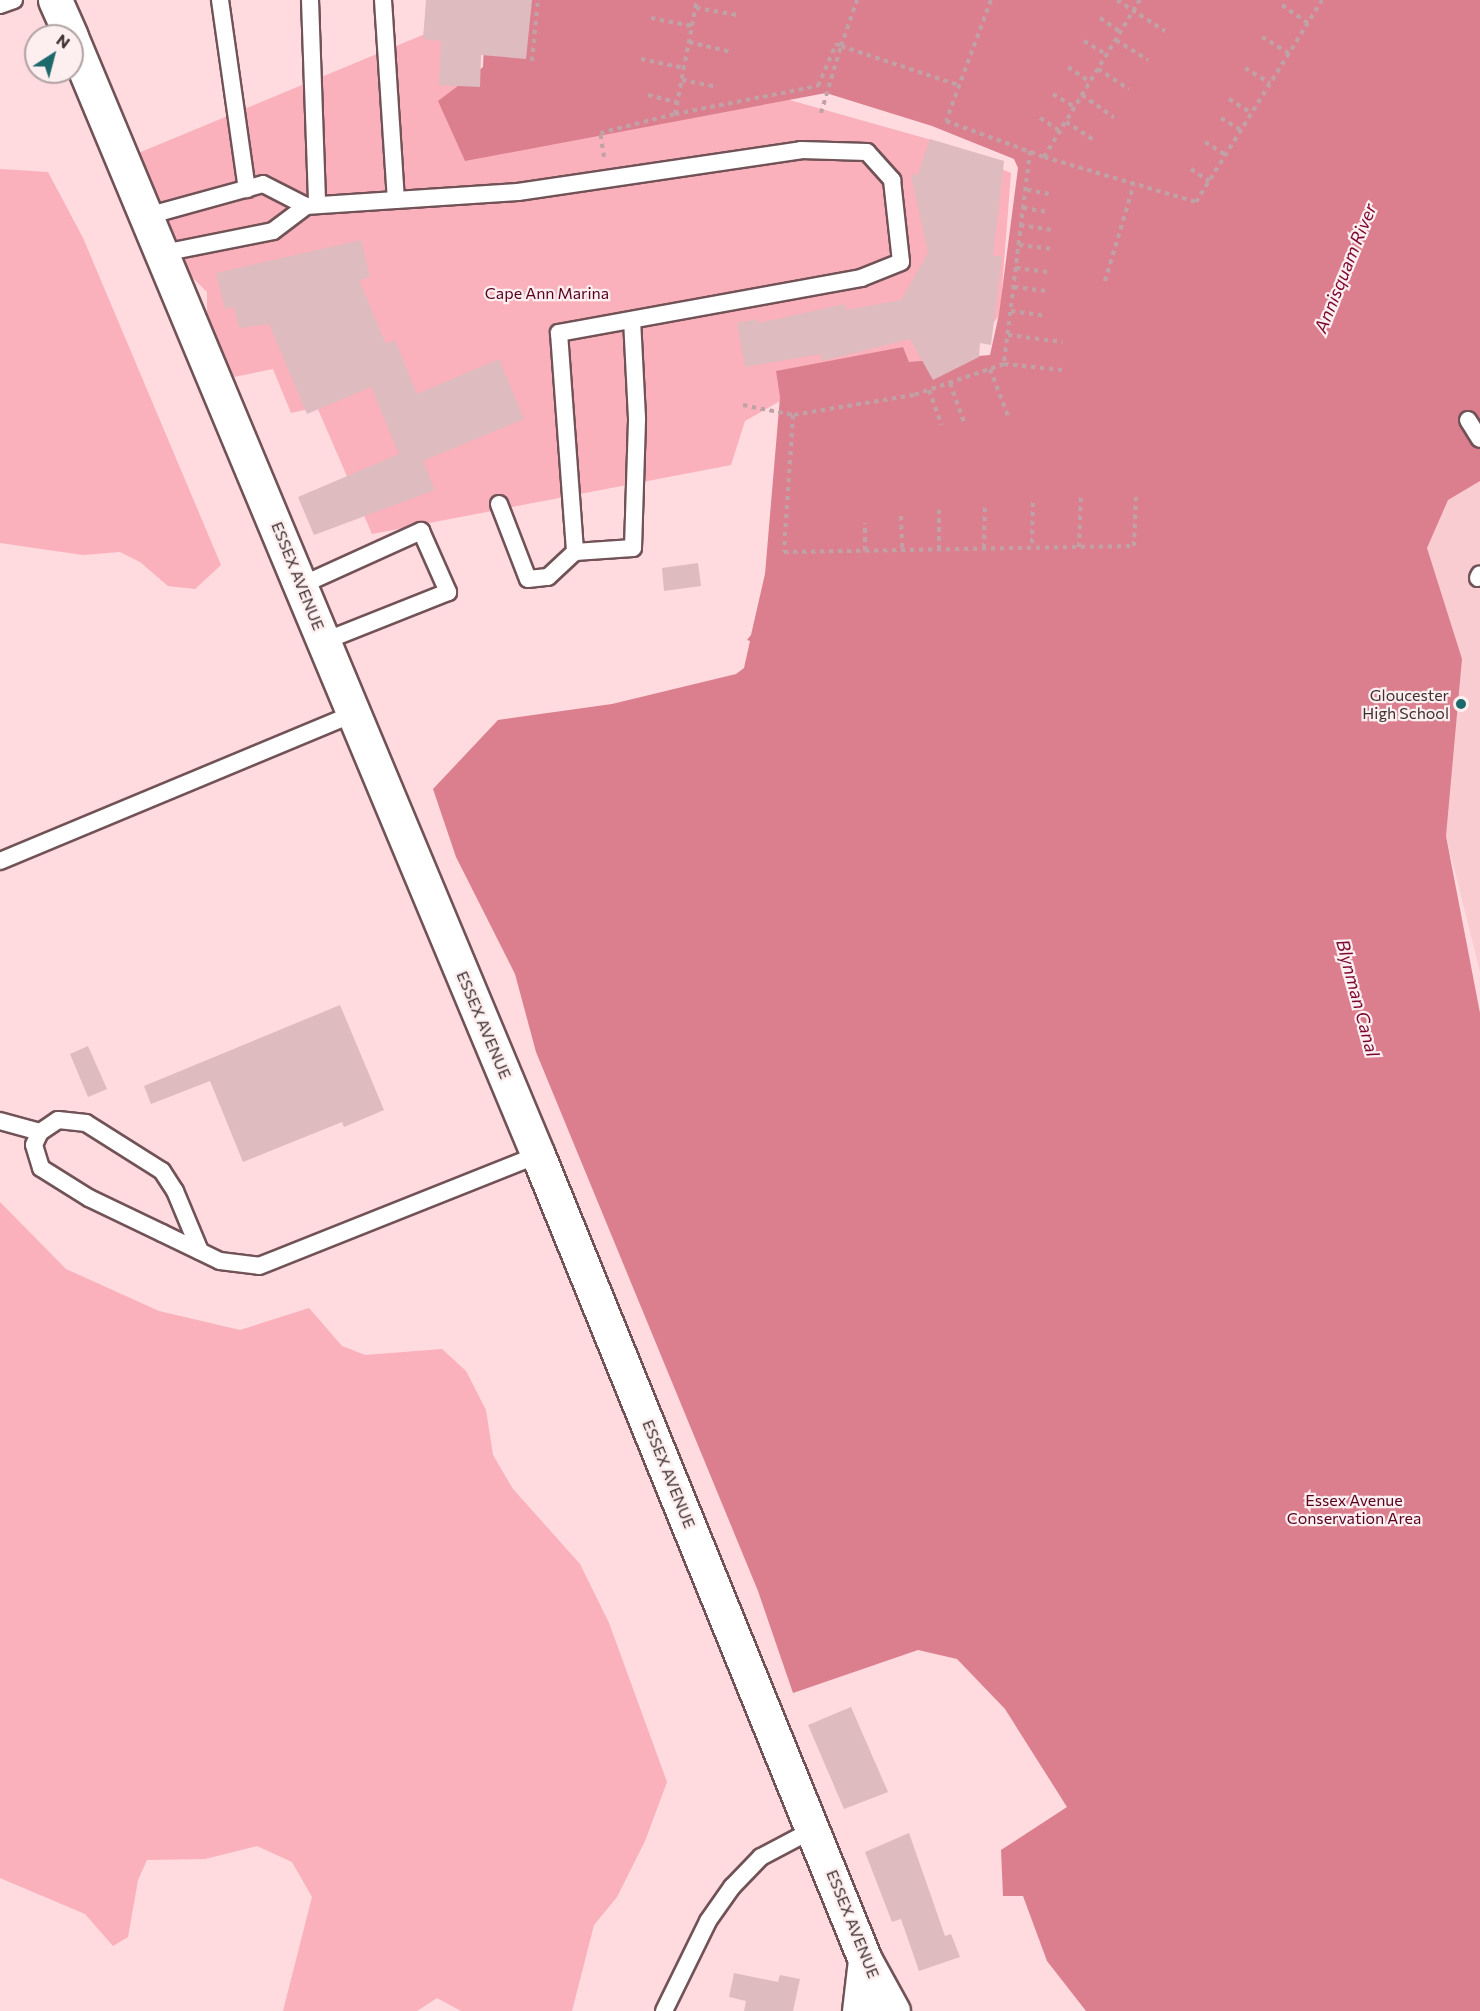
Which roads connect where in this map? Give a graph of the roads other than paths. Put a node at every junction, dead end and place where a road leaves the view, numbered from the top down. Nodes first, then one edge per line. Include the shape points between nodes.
1 (14, 0) edge
2 (55, 0) edge
3 (220, 0) edge
4 (310, 0) edge
5 (383, 0) edge
6 (0, 5) edge
7 (65, 24) edge
8 (84, 68) edge
9 (247, 189) junction
10 (396, 200) junction
11 (312, 206) junction
12 (147, 216) junction
13 (163, 253) junction
14 (633, 320) junction
15 (1468, 420) dead end
16 (1480, 439) edge
17 (499, 504) dead end
18 (575, 552) junction
19 (302, 585) junction
20 (326, 641) junction
21 (355, 713) junction
22 (0, 861) edge
23 (0, 1121) edge
24 (40, 1132) junction
25 (538, 1155) junction
26 (200, 1251) junction
27 (814, 1829) junction
28 (865, 1960) junction
29 (664, 2011) edge
30 (859, 2011) edge
31 (893, 2011) edge

1 - 6 lane
2 - 7 street, ESSEX AVENUE
3 - 9 lane
4 - 11 lane
5 - 10 lane
8 - 12 street, ESSEX AVENUE
9 - 11 lane via 263,184
9 - 12 lane
10 - 11 lane
10 - 14 lane via 535,189 801,150 867,152 892,180 901,262 861,278
11 - 13 lane via 273,231
12 - 13 street, ESSEX AVENUE
13 - 19 street, ESSEX AVENUE
14 - 18 lane via 637,418 633,548
14 - 18 lane via 559,333
15 - 16 lane
17 - 18 lane via 528,579 548,578
19 - 20 street, ESSEX AVENUE
19 - 20 lane via 422,531 448,592
20 - 21 street, ESSEX AVENUE
21 - 22 lane
21 - 25 street, ESSEX AVENUE
23 - 24 lane
24 - 26 lane via 34,1145 41,1168 89,1198
24 - 26 lane via 58,1120 86,1123 162,1171 176,1191
25 - 26 lane via 259,1266 220,1261
25 - 27 street, ESSEX AVENUE
27 - 28 street, ESSEX AVENUE
27 - 29 lane via 761,1857 732,1887 708,1921
28 - 30 street
28 - 31 street, ESSEX AVENUE

